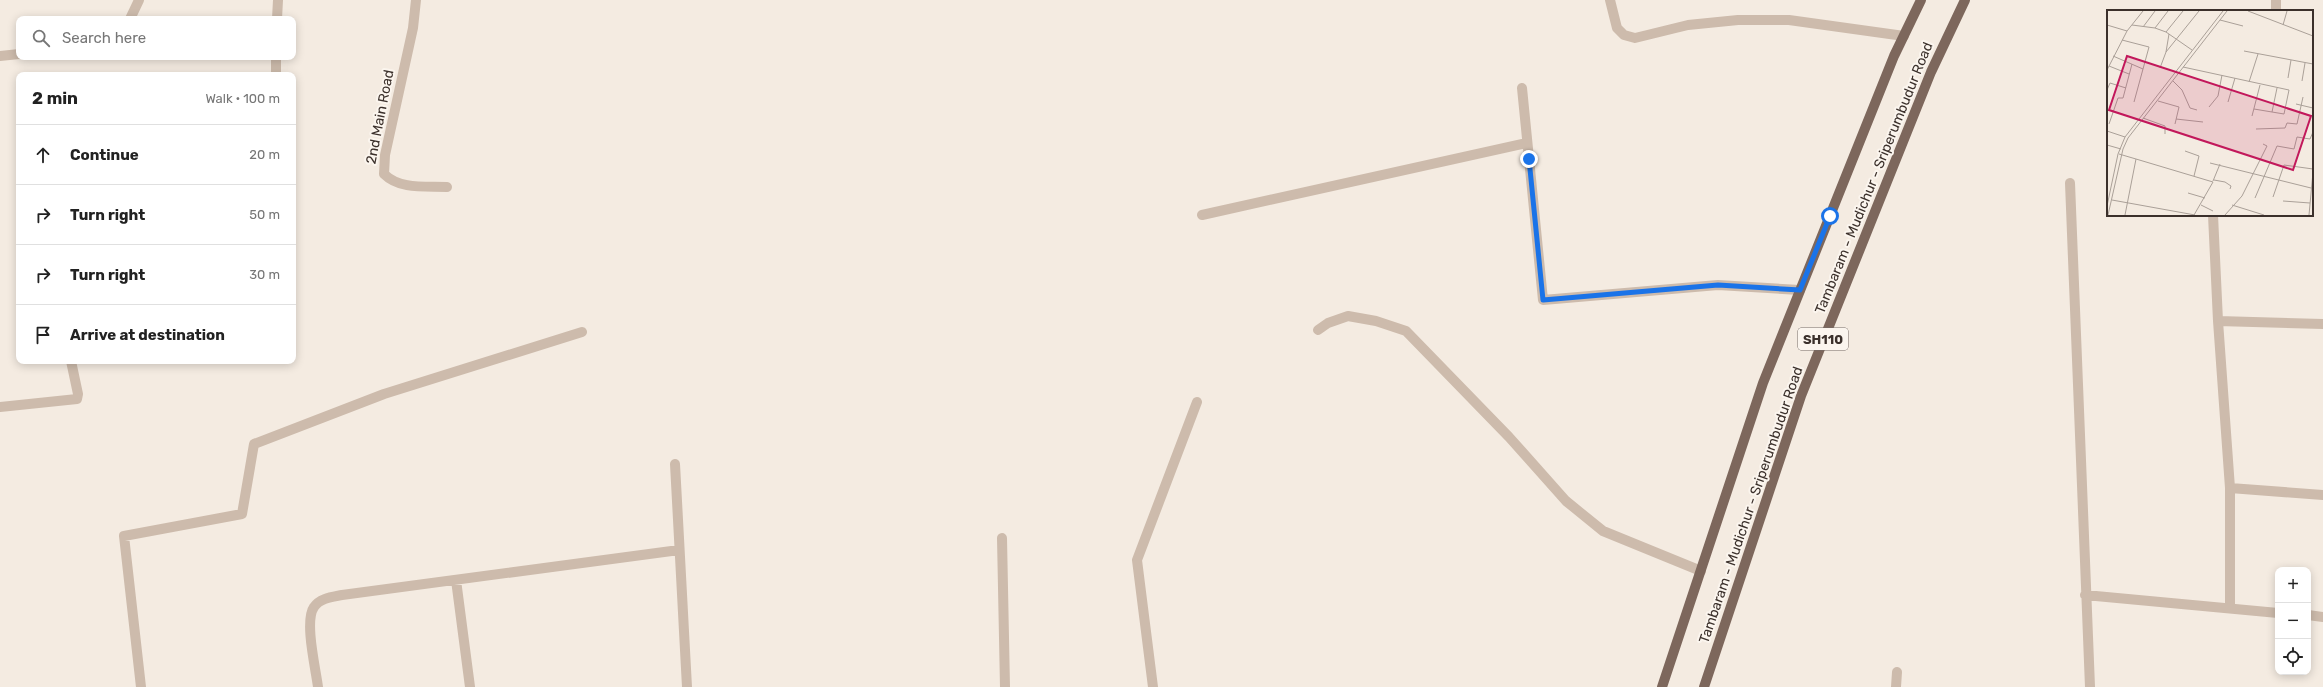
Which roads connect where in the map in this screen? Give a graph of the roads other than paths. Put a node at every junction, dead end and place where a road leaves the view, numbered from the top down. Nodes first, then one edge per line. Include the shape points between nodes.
1 (139, 0) edge
2 (278, 0) edge
3 (416, 0) edge
4 (1610, 0) edge
5 (1921, 0) edge
6 (1965, 0) edge
7 (131, 16) edge
8 (277, 16) edge
9 (1904, 36) junction
10 (16, 54) edge
11 (0, 56) edge
12 (276, 60) edge
13 (276, 72) edge
14 (1522, 88) dead end
15 (1527, 143) junction
16 (2070, 183) dead end
17 (447, 187) dead end
18 (1202, 215) dead end
19 (2213, 216) edge
20 (1800, 290) junction
21 (2218, 321) junction
22 (2323, 324) edge
23 (1318, 330) dead end
24 (582, 332) dead end
25 (72, 364) edge
26 (1197, 402) dead end
27 (0, 407) edge
28 (675, 464) dead end
29 (2230, 488) junction
30 (2323, 495) edge
31 (1002, 538) dead end
32 (679, 550) junction
33 (1701, 571) junction
34 (456, 580) junction
35 (2085, 595) junction
36 (2230, 608) junction
37 (2275, 613) edge
38 (2311, 615) edge
39 (2323, 617) edge
40 (1897, 672) dead end
41 (141, 687) edge
42 (318, 687) edge
43 (470, 687) edge
44 (687, 687) edge
45 (1005, 687) edge
46 (1153, 687) edge
47 (1662, 687) edge
48 (1704, 687) edge
49 (1896, 687) edge
50 (2090, 687) edge

1 - 7 street
2 - 8 street
3 - 17 street, 2nd Main Road via 413,28 385,155 384,174 389,180 405,186
4 - 9 street via 1617,28 1624,35 1635,38 1688,25 1738,20 1789,20
5 - 9 main road, Tambaram - Mudichur - Sriperumbudur Road / SH110
6 - 48 main road, Tambaram - Mudichur - Sriperumbudur Road / SH110 via 1928,79 1801,396
9 - 20 main road, Tambaram - Mudichur - Sriperumbudur Road / SH110
10 - 11 street
12 - 13 street
14 - 15 street
15 - 18 street
15 - 20 street via 1543,300 1718,285
16 - 35 street
19 - 21 street
20 - 33 main road, Tambaram - Mudichur - Sriperumbudur Road / SH110 via 1763,383
21 - 22 street
21 - 29 street
23 - 33 street via 1328,323 1348,316 1376,321 1406,331 1572,506 1603,531
24 - 41 street via 384,394 254,444 242,514 124,536
25 - 27 street via 77,399
26 - 46 street via 1137,560
28 - 32 street
29 - 30 street
29 - 36 street
31 - 45 street
32 - 34 street
32 - 44 street
33 - 47 main road, Tambaram - Mudichur - Sriperumbudur Road / SH110
34 - 42 street via 323,600 313,607 309,621
34 - 43 street
35 - 36 street
35 - 50 street
36 - 37 street
38 - 39 street
40 - 49 street

